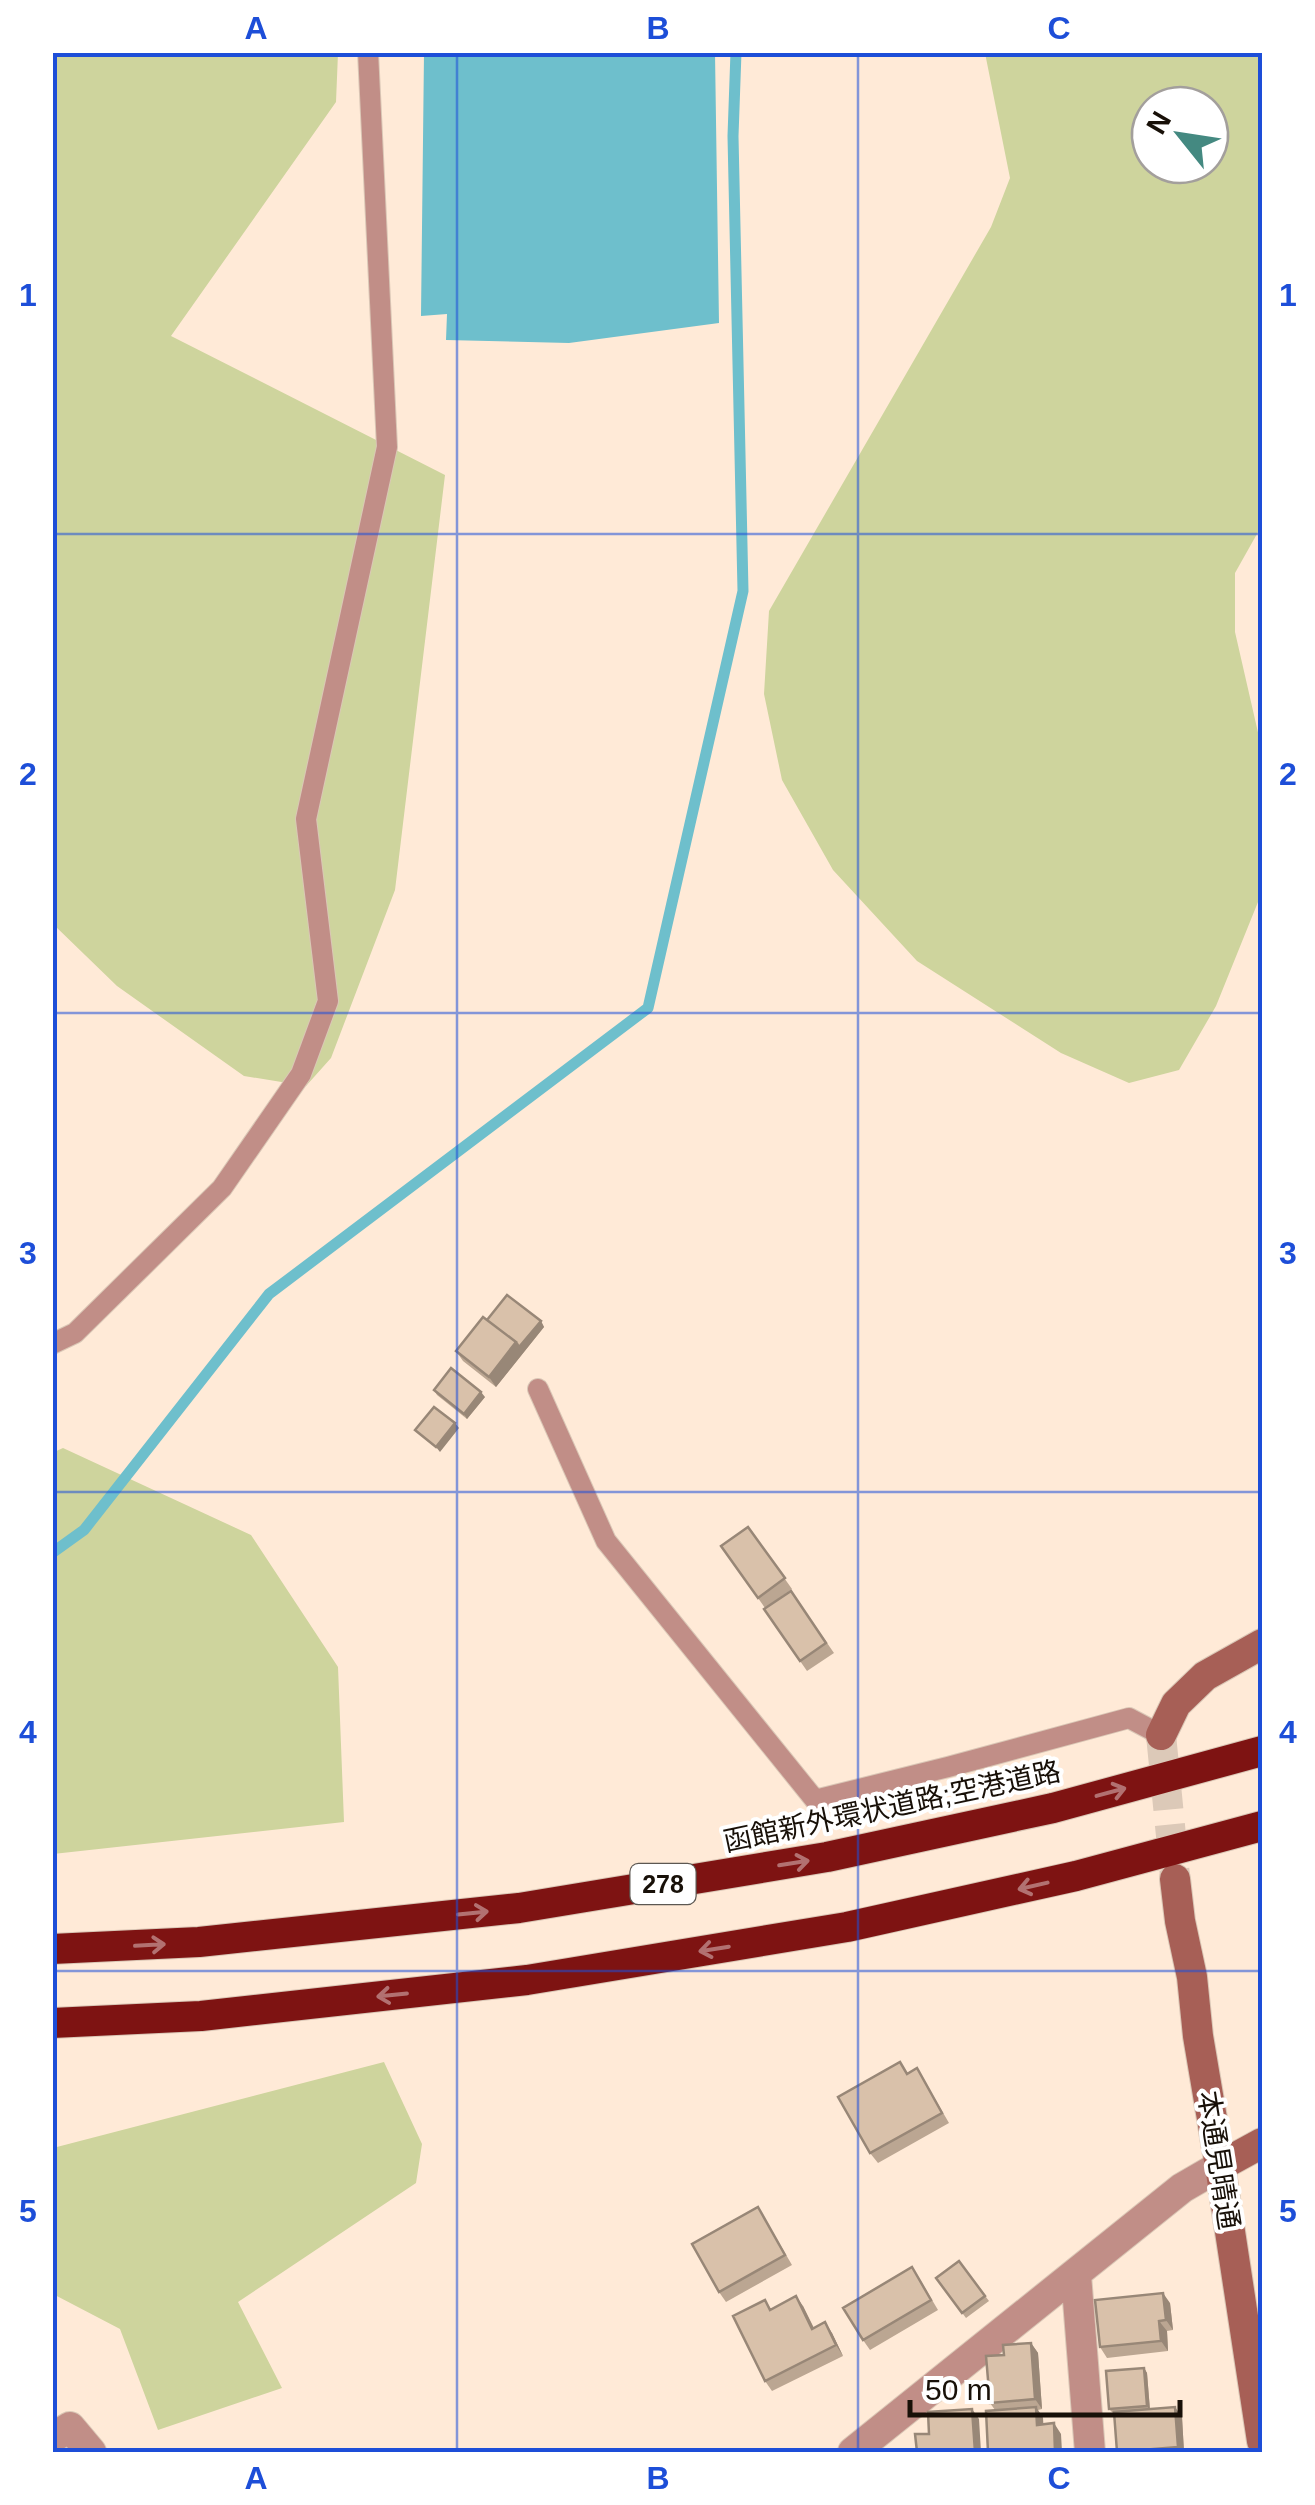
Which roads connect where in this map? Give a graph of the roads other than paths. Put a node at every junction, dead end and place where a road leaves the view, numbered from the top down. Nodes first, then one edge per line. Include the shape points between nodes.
1 (368, 52) edge
2 (52, 1344) edge
3 (538, 1390) dead end
4 (1262, 1644) edge
5 (1160, 1735) joint
6 (1262, 1751) edge
7 (1262, 1826) edge
8 (1176, 1879) tunnel mouth
9 (52, 1949) edge
10 (52, 2023) edge
11 (1262, 2143) edge
12 (1220, 2166) junction
13 (1076, 2274) junction
14 (52, 2438) edge
15 (1262, 2441) edge
16 (856, 2451) edge
17 (91, 2452) edge
18 (1090, 2452) edge

1 - 2 lane via 386,447 306,819 328,1001 301,1074 222,1188 75,1333
3 - 5 lane via 606,1541 814,1800 1129,1718
4 - 5 street via 1205,1676 1176,1704
9 -> 6 highway, 函館新外環状道路;空港道路 / 278 via 199,1942 538,1905 827,1858 1053,1808
7 -> 10 highway via 846,1927 546,1977 200,2016
8 - 12 street, 本通見晴通
11 - 12 street
12 - 13 street via 1182,2188
12 - 15 street, 本通見晴通
13 - 16 street
13 - 18 street
14 - 17 street via 70,2427

